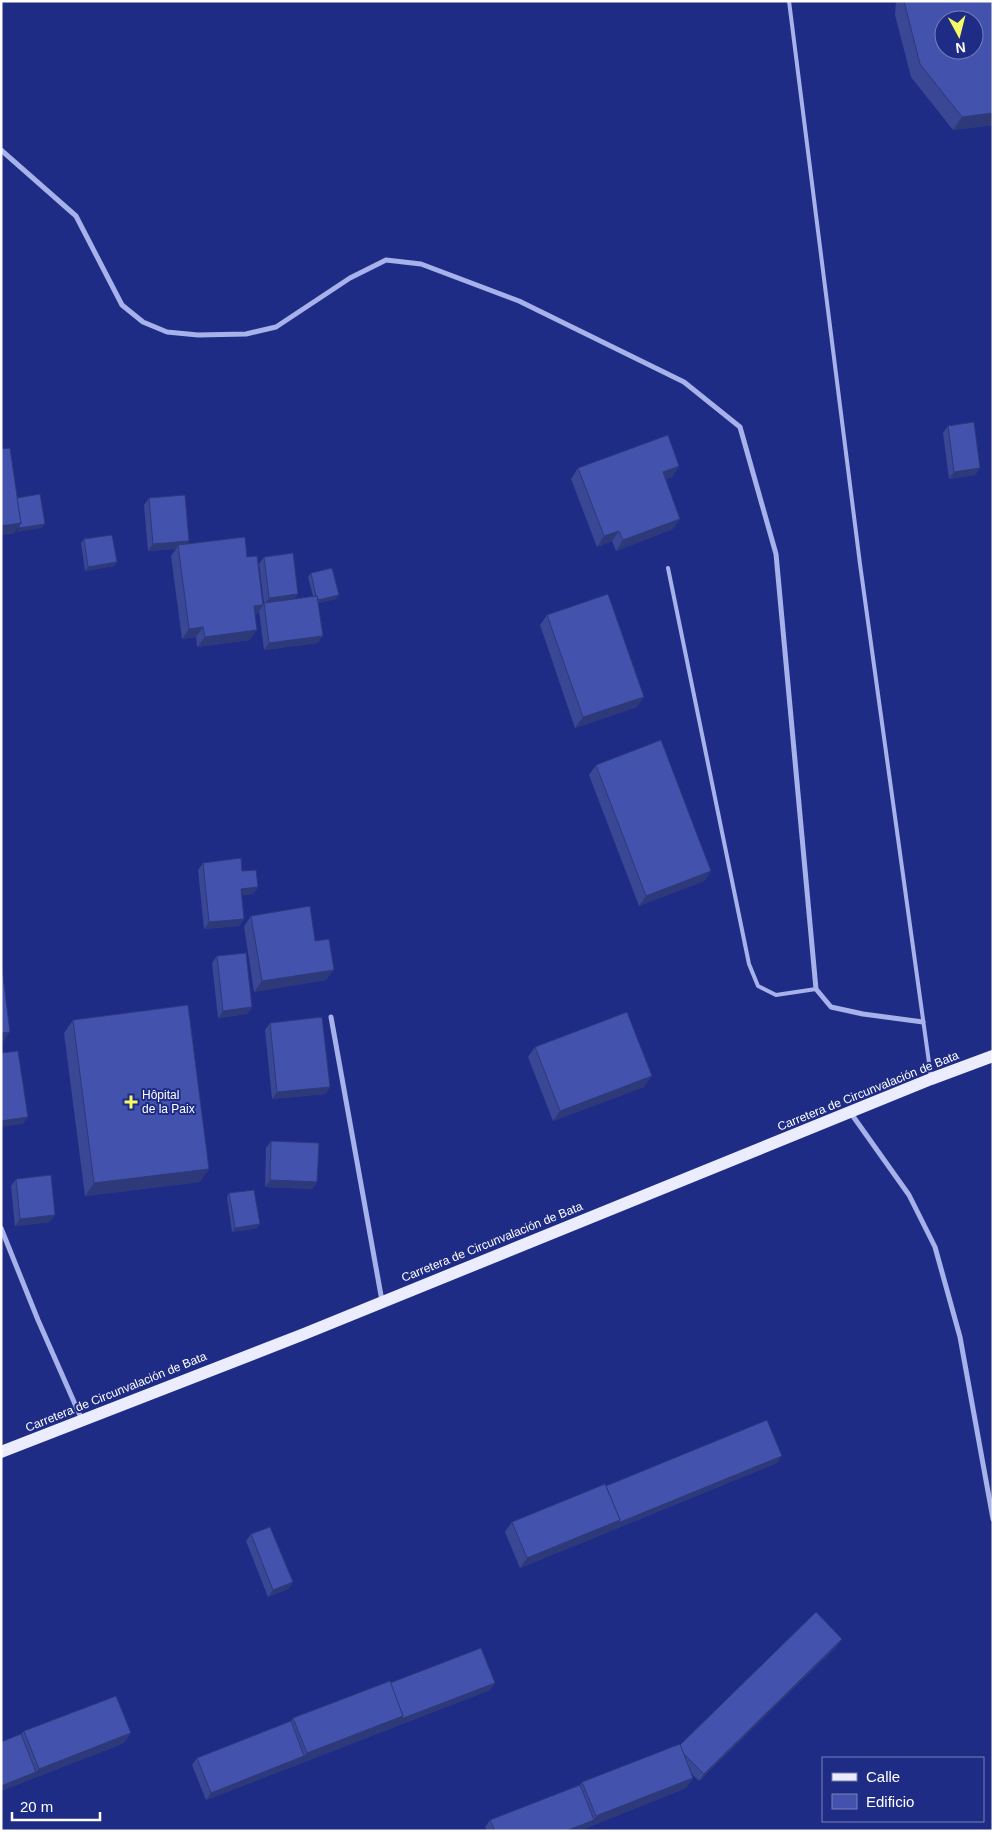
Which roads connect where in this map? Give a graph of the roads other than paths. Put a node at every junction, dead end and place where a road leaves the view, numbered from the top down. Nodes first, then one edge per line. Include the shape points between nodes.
1 (789, 1) edge
2 (1, 150) edge
3 (668, 568) dead end
4 (816, 989) junction
5 (331, 1017) dead end
6 (923, 1022) junction
7 (993, 1056) edge
8 (931, 1079) junction
9 (850, 1112) junction
10 (1, 1228) edge
11 (382, 1302) junction
12 (82, 1421) junction
13 (1, 1452) edge
14 (993, 1519) edge

1 - 6 lane via 860,564
2 - 4 street via 76,216 122,305 143,322 167,332 246,334 276,327 350,278 386,260 421,264 519,302 684,382 740,427 776,554
3 - 4 lane via 755,979 758,986 776,995
4 - 6 street via 831,1007
5 - 11 street
6 - 8 lane
7 - 8 main road, Carretera de Circunvalación de Bata
8 - 9 main road, Carretera de Circunvalación de Bata
9 - 11 main road, Carretera de Circunvalación de Bata
9 - 14 street via 909,1195 935,1247 960,1337
10 - 12 street
11 - 12 main road, Carretera de Circunvalación de Bata
12 - 13 main road, Carretera de Circunvalación de Bata

